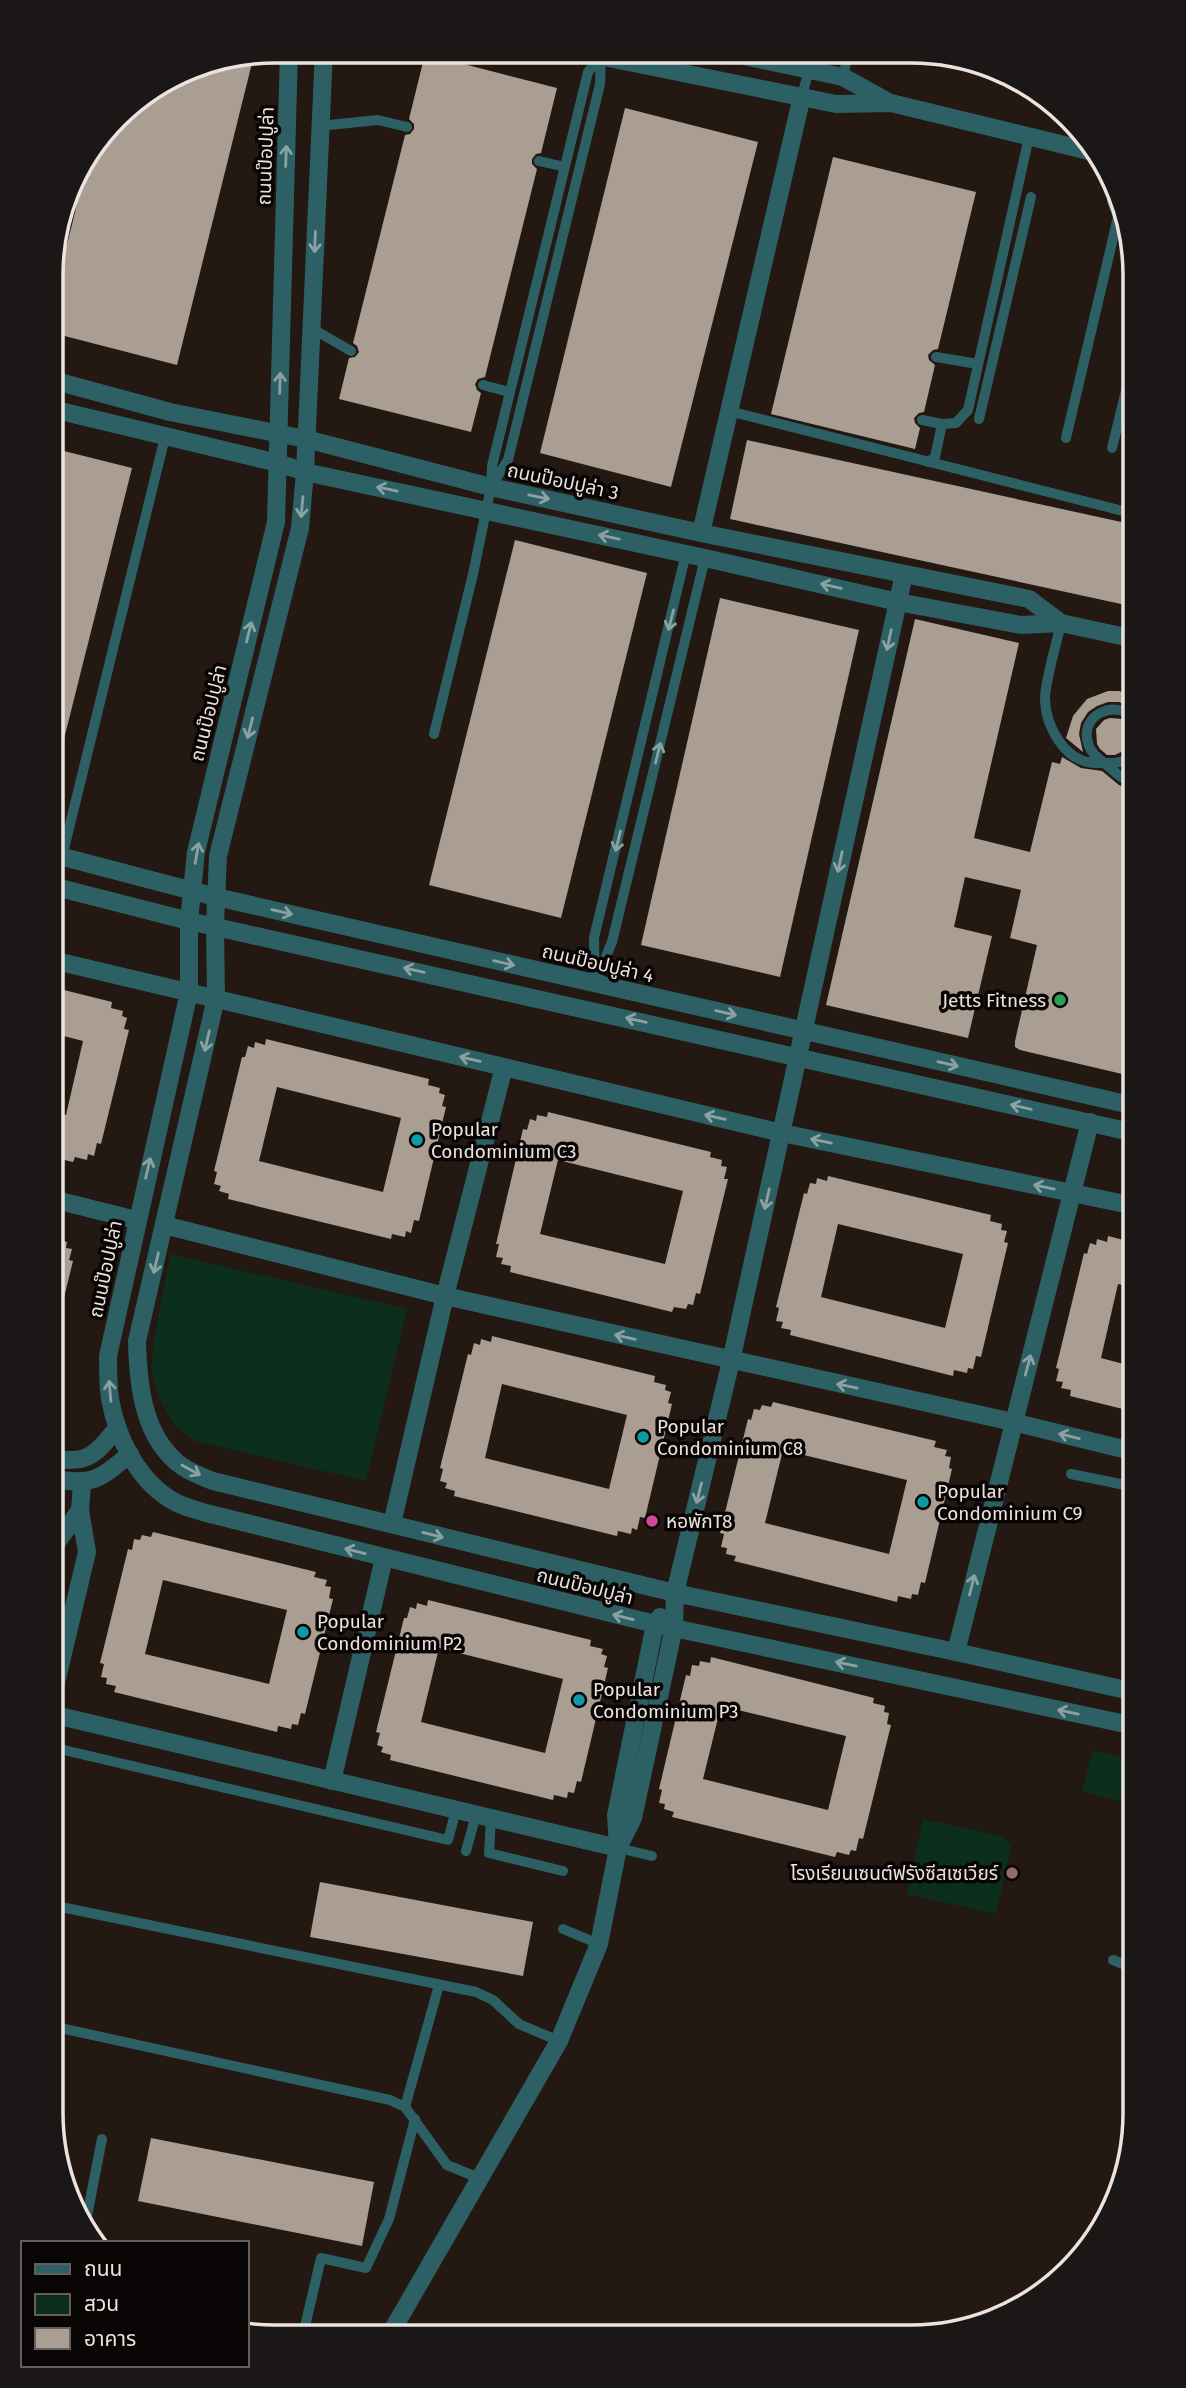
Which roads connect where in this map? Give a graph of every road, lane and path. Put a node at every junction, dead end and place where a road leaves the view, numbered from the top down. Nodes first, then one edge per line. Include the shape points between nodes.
1 (289, 63) edge
2 (323, 63) edge
3 (592, 63) edge
4 (596, 63) edge
5 (639, 63) edge
6 (810, 63) edge
7 (815, 63) edge
8 (846, 63) edge
9 (843, 77) junction
10 (802, 96) junction
11 (891, 103) junction
12 (319, 126) junction
13 (407, 127) dead end
14 (1029, 137) junction
15 (1081, 149) edge
16 (539, 161) dead end
17 (565, 167) junction
18 (1031, 197) dead end
19 (1116, 224) edge
20 (311, 328) junction
21 (351, 351) dead end
22 (936, 358) dead end
23 (978, 364) junction
24 (63, 383) edge
25 (483, 386) dead end
26 (509, 393) junction
27 (1123, 403) edge
28 (729, 411) junction
29 (63, 412) edge
30 (170, 412) junction
31 (979, 419) dead end
32 (922, 420) dead end
33 (942, 424) junction
34 (278, 433) junction
35 (165, 437) junction
36 (1066, 438) dead end
37 (306, 439) junction
38 (1112, 448) dead end
39 (928, 462) junction
40 (278, 463) junction
41 (305, 472) junction
42 (491, 487) junction
43 (485, 510) junction
44 (1123, 511) edge
45 (701, 533) junction
46 (686, 553) junction
47 (705, 558) junction
48 (904, 574) junction
49 (898, 602) junction
50 (1061, 623) junction
51 (1123, 636) edge
52 (1123, 711) edge
53 (434, 734) dead end
54 (1123, 762) edge
55 (1123, 778) edge
56 (63, 833) edge
57 (63, 858) edge
58 (63, 889) edge
59 (191, 891) junction
60 (216, 897) junction
61 (189, 921) junction
62 (215, 925) junction
63 (63, 963) edge
64 (595, 984) junction
65 (189, 992) junction
66 (216, 999) junction
67 (589, 1009) junction
68 (803, 1031) junction
69 (798, 1057) junction
70 (504, 1067) junction
71 (1123, 1104) edge
72 (1090, 1122) junction
73 (1123, 1130) edge
74 (782, 1133) junction
75 (1073, 1193) junction
76 (63, 1202) edge
77 (1123, 1203) edge
78 (136, 1220) junction
79 (164, 1225) junction
80 (445, 1296) junction
81 (730, 1361) junction
82 (1013, 1422) junction
83 (117, 1428) junction
84 (1123, 1449) edge
85 (130, 1454) junction
86 (63, 1461) edge
87 (1071, 1474) dead end
88 (63, 1481) edge
89 (82, 1483) junction
90 (1123, 1487) edge
91 (80, 1510) junction
92 (392, 1524) junction
93 (63, 1534) edge
94 (384, 1558) junction
95 (675, 1593) junction
96 (656, 1625) junction
97 (674, 1627) junction
98 (956, 1652) junction
99 (63, 1653) edge
100 (1123, 1689) edge
101 (63, 1717) edge
102 (1123, 1723) edge
103 (63, 1750) edge
104 (332, 1781) junction
105 (456, 1810) junction
106 (484, 1817) junction
107 (618, 1848) junction
108 (466, 1851) dead end
109 (652, 1856) dead end
110 (563, 1871) dead end
111 (63, 1907) edge
112 (563, 1929) dead end
113 (599, 1944) junction
114 (1113, 1960) dead end
115 (1123, 1964) edge
116 (439, 1985) junction
117 (63, 2029) edge
118 (559, 2040) junction
119 (405, 2108) junction
120 (415, 2119) junction
121 (102, 2139) dead end
122 (479, 2178) junction
123 (88, 2211) edge
124 (305, 2325) edge
125 (395, 2325) edge

34 -> 1 street, ถนนป๊อปปูล่า
2 - 12 street, ถนนป๊อปปูล่า
3 - 17 lane
4 - 42 lane via 600,84 508,460
5 - 10 street
6 - 10 lane
7 - 9 street
8 - 9 lane
9 - 11 street
10 - 11 street via 836,104
10 - 28 street
11 - 14 street
12 - 13 lane via 378,120
12 -> 20 street, ถนนป๊อปปูล่า
14 - 15 street
14 - 23 lane
16 - 17 lane
17 - 26 lane
18 - 31 lane
19 - 36 lane
20 - 21 lane
20 - 37 street, ถนนป๊อปปูล่า
22 - 23 lane
23 - 33 lane via 968,410 956,423
24 - 30 street, ถนนป๊อปปูล่า 3
25 - 26 lane
26 - 42 lane
27 - 38 lane
28 - 39 lane
28 - 45 street
29 - 35 street, ถนนป๊อปปูล่า 3
30 - 34 street, ถนนป๊อปปูล่า 3
30 - 35 street
32 - 33 lane
33 - 39 lane via 935,457
34 - 37 street, ถนนป๊อปปูล่า 3
34 - 40 street, ถนนป๊อปปูล่า
35 - 40 street, ถนนป๊อปปูล่า 3
35 - 56 lane
37 - 41 street, ถนนป๊อปปูล่า
37 - 42 street, ถนนป๊อปปูล่า 3
39 - 44 lane
40 - 41 street, ถนนป๊อปปูล่า 3
59 -> 40 street, ถนนป๊อปปูล่า via 196,852 276,522
43 -> 41 street, ถนนป๊อปปูล่า 3
41 -> 60 street, ถนนป๊อปปูล่า via 300,528 218,856
42 - 43 lane
42 -> 45 street, ถนนป๊อปปูล่า 3
46 -> 43 street, ถนนป๊อปปูล่า 3
43 - 53 lane
45 - 48 street, ถนนป๊อปปูล่า 3
46 - 47 street, ถนนป๊อปปูล่า 3
46 -> 64 lane via 594,938
49 -> 47 street, ถนนป๊อปปูล่า 3
64 -> 47 lane via 612,942
48 - 49 street
48 - 50 street, ถนนป๊อปปูล่า 3 via 1029,599
49 - 50 street, ถนนป๊อปปูล่า 3 via 1021,625
49 -> 68 street
50 - 51 street, ถนนป๊อปปูล่า 3
50 - 54 lane via 1045,696 1051,729 1064,749 1085,763
52 - 55 lane via 1105,710 1092,720 1087,737 1093,753
57 - 59 street, ถนนป๊อปปูล่า 4
58 - 61 street
59 - 60 street, ถนนป๊อปปูล่า 4
59 - 61 street, ถนนป๊อปปูล่า
60 - 62 street, ถนนป๊อปปูล่า
60 -> 64 street, ถนนป๊อปปูล่า 4
61 - 62 street
61 - 65 street, ถนนป๊อปปูล่า
62 - 66 street, ถนนป๊อปปูล่า
67 -> 62 street
63 - 65 street
64 - 67 street
64 -> 68 street, ถนนป๊อปปูล่า 4
65 - 66 street
78 -> 65 street, ถนนป๊อปปูล่า
70 -> 66 street
66 -> 79 street, ถนนป๊อปปูล่า
69 -> 67 street
68 - 69 street
68 -> 71 street, ถนนป๊อปปูล่า 4
72 -> 69 street
69 - 74 street
74 -> 70 street
70 - 80 street
72 - 73 street
72 - 75 street
75 -> 74 street
74 -> 81 street
75 - 77 street
82 -> 75 street
76 - 78 street
83 -> 78 street, ถนนป๊อปปูล่า via 108,1356
79 - 80 street
79 -> 92 street, ถนนป๊อปปูล่า via 137,1341 148,1421 168,1451 182,1466 213,1482
81 -> 80 street
80 - 92 street
82 -> 81 street
81 -> 95 street
84 -> 82 street
98 -> 82 street
83 - 85 street, ถนนป๊อปปูล่า
83 - 86 street via 97,1453
85 - 89 street via 103,1476
94 -> 85 street, ถนนป๊อปปูล่า via 174,1502 146,1478
87 - 90 lane
88 - 89 street
89 - 91 street
91 - 93 street
91 - 99 street via 87,1552
92 -> 95 street, ถนนป๊อปปูล่า
96 -> 94 street, ถนนป๊อปปูล่า
94 - 104 street
95 - 96 street
95 - 97 street
95 - 98 street, ถนนป๊อปปูล่า
96 - 97 street, ถนนป๊อปปูล่า
96 - 107 street via 616,1815
102 -> 97 street, ถนนป๊อปปูล่า
97 - 107 street via 633,1818
98 - 100 street, ถนนป๊อปปูล่า
101 - 104 street
103 - 105 lane via 448,1840
104 - 105 street
105 - 106 street
106 - 107 street
106 - 108 lane
106 - 110 lane via 489,1853
107 - 109 lane
107 - 113 street
111 - 116 lane
112 - 113 lane
113 - 118 street
114 - 115 lane
116 - 118 lane via 476,1992 493,2000 519,2024
116 - 119 lane
117 - 119 lane via 390,2100
118 - 122 street
119 - 120 lane
120 - 122 lane via 447,2165
120 - 124 lane via 389,2219 366,2267 321,2258
121 - 123 lane
122 - 125 street

